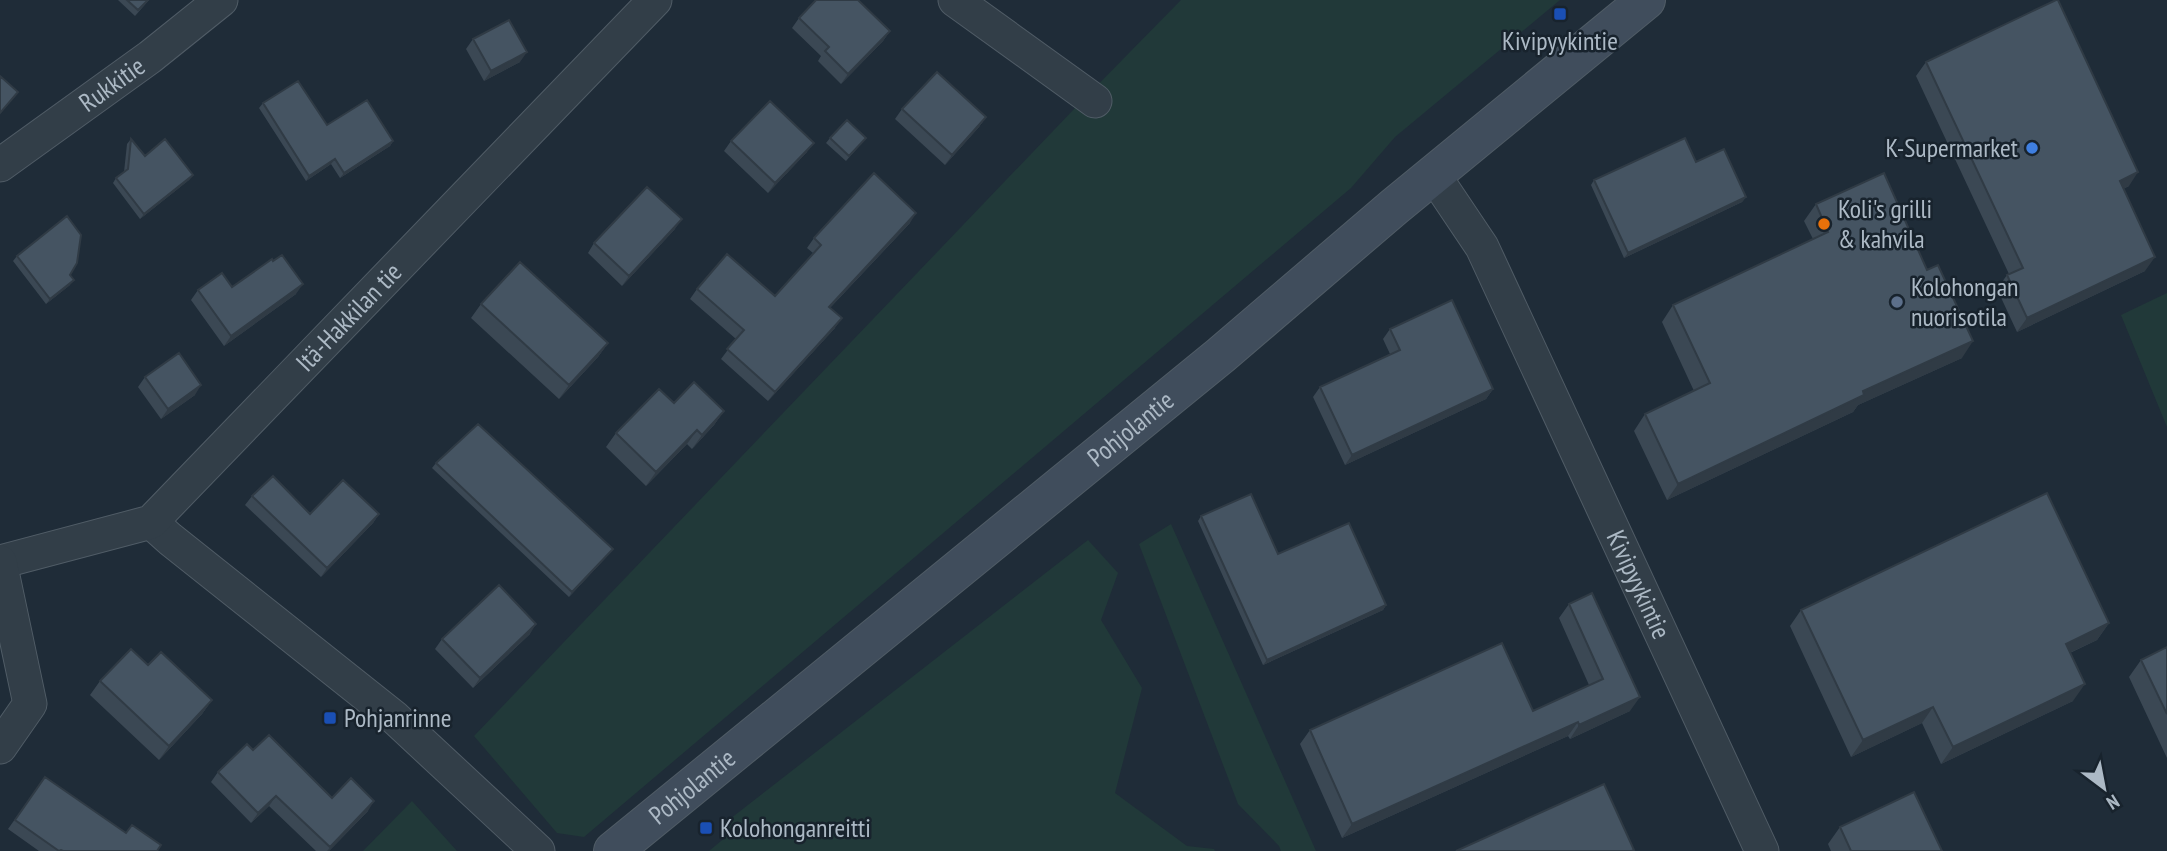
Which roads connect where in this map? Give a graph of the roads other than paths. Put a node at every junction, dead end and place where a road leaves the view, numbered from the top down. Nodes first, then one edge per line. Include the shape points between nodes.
1 (221, 0) edge
2 (656, 0) edge
3 (955, 0) edge
4 (1646, 0) edge
5 (1095, 101) dead end
6 (0, 165) edge
7 (1433, 174) junction
8 (151, 522) junction
9 (0, 562) edge
10 (0, 747) edge
11 (538, 851) edge
12 (613, 851) edge
13 (1762, 851) edge

1 - 6 street, Rukkitie
2 - 8 street, Itä-Hakkilan tie
3 - 5 street
4 - 7 street, Pohjolantie
7 - 12 street, Pohjolantie via 1221,355
7 - 13 street, Kivipyykintie via 1482,247
8 - 9 street
8 - 11 street via 395,718
9 - 10 street via 30,704

